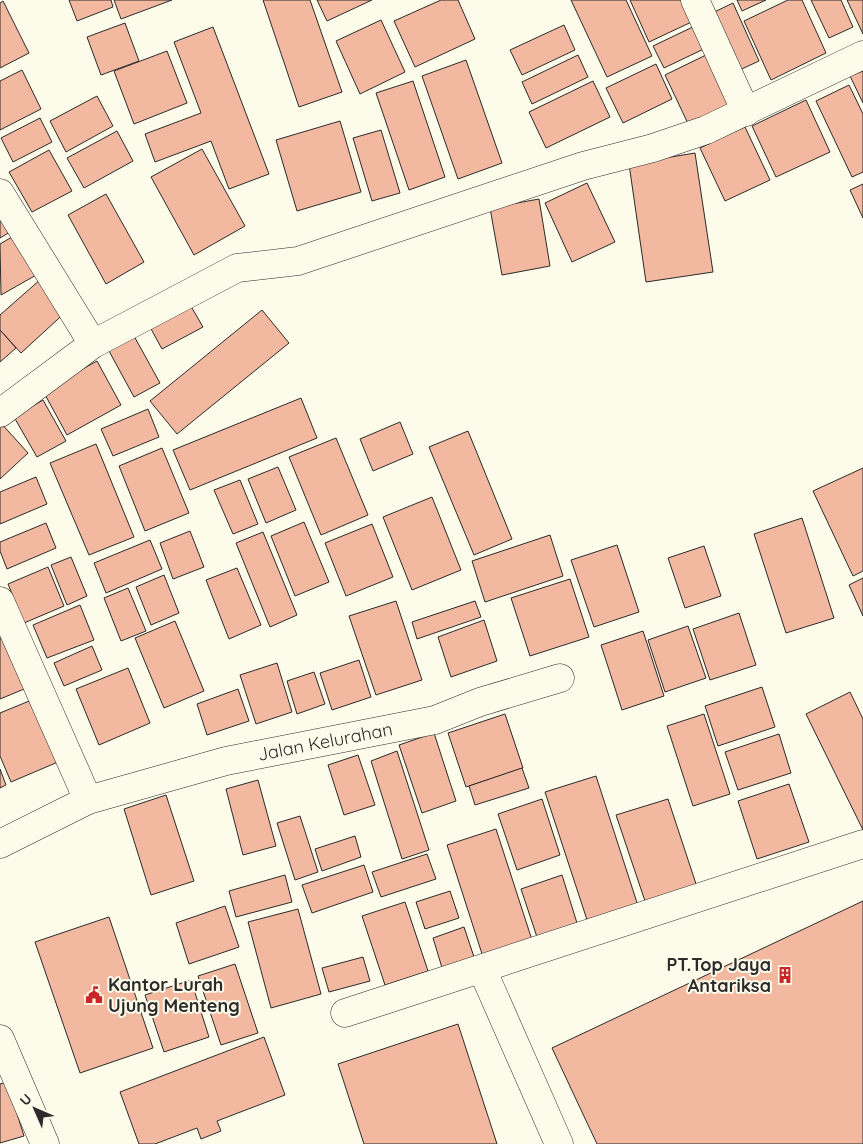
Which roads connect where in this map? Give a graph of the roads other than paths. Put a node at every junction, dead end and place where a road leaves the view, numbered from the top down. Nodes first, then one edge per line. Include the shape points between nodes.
1 (695, 0) edge
2 (863, 55) edge
3 (746, 112) junction
4 (0, 193) edge
5 (93, 344) junction
6 (0, 413) edge
7 (0, 601) edge
8 (560, 678) dead end
9 (88, 800) junction
10 (0, 844) edge
11 (863, 844) edge
12 (482, 969) junction
13 (345, 1013) dead end
14 (0, 1040) edge
15 (46, 1144) edge
16 (558, 1144) edge

1 - 3 street
2 - 3 street
3 - 5 street via 654,148 583,166 298,260 237,268
4 - 5 street
5 - 6 street
7 - 9 street
8 - 9 street, Jalan Kelurahan via 480,702 435,720 226,761
9 - 10 street, Jalan Kelurahan
11 - 12 street
12 - 13 street
12 - 16 street
14 - 15 street

